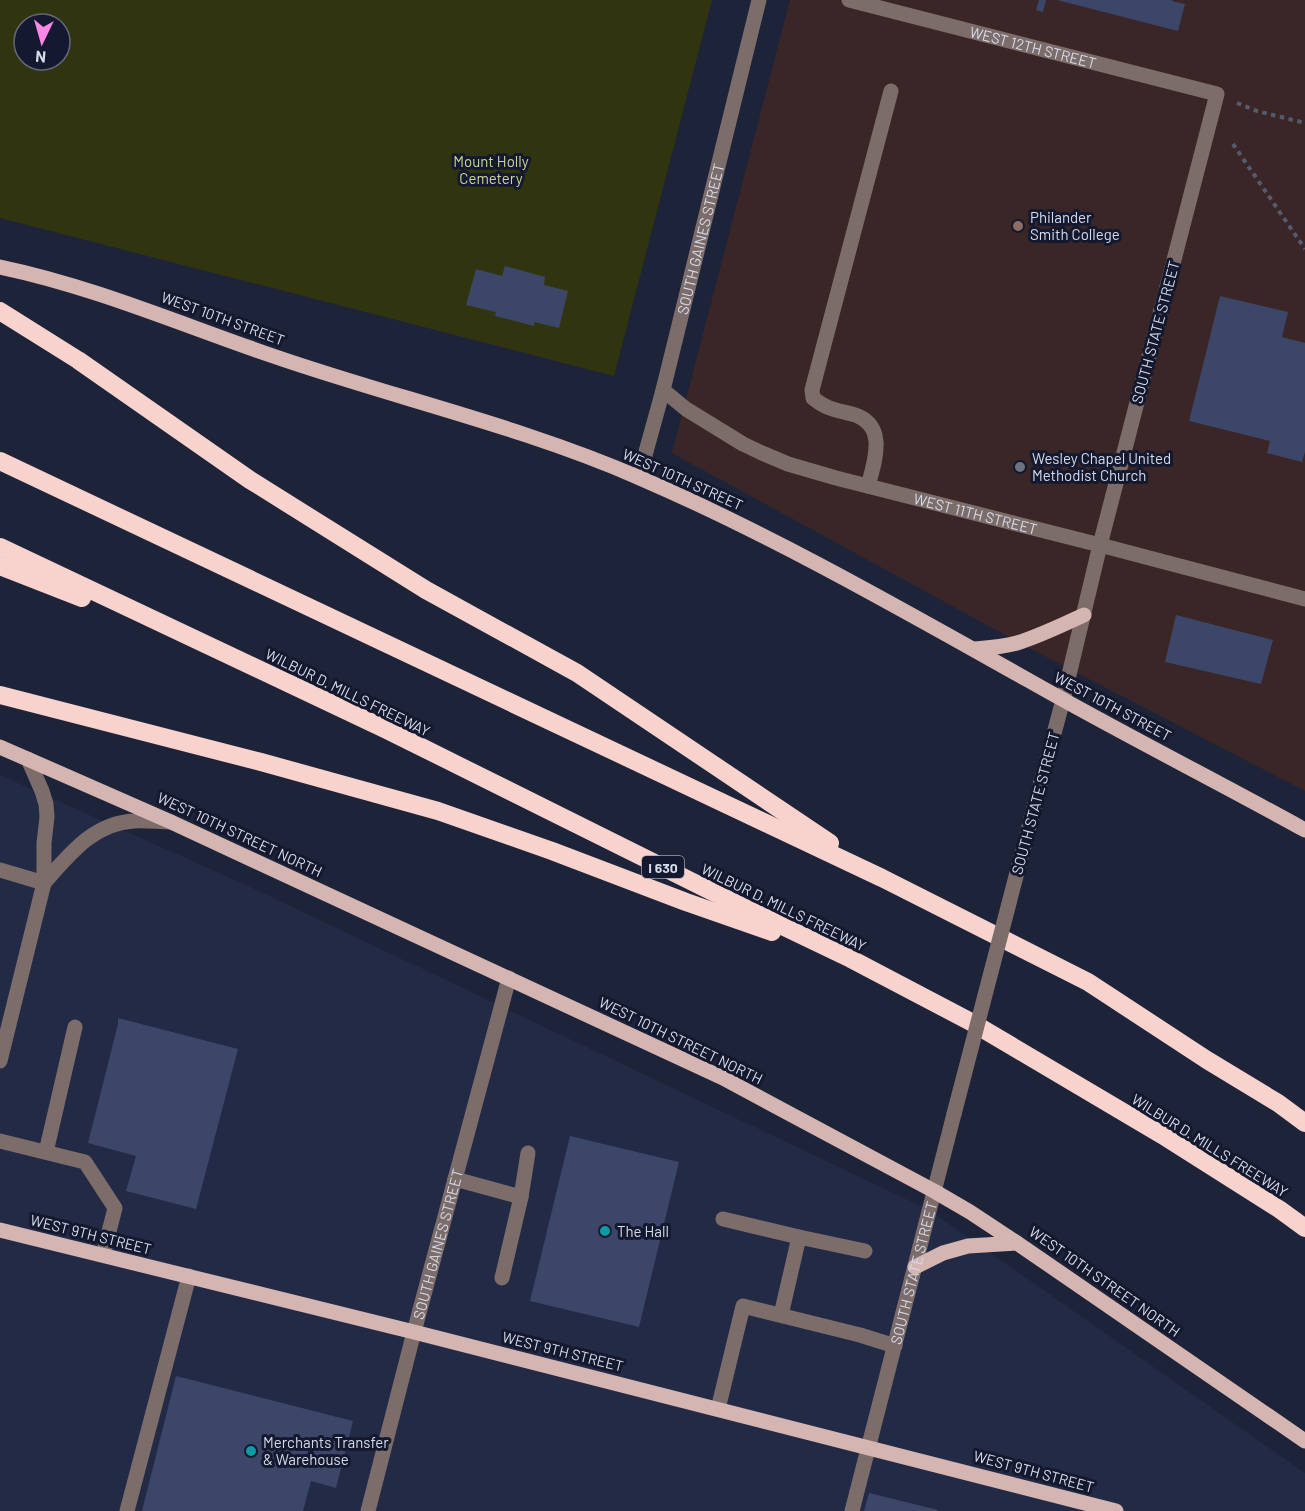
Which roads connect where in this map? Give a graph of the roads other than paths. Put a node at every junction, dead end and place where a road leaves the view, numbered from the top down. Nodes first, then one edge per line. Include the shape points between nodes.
1 (759, 0) edge
2 (849, 0) edge
3 (891, 91) dead end
4 (1217, 94) joint
5 (0, 267) edge
6 (0, 311) edge
7 (663, 390) junction
8 (0, 461) edge
9 (639, 477) junction
10 (868, 486) junction
11 (1100, 545) junction
12 (0, 547) edge
13 (0, 566) edge
14 (1305, 599) edge
15 (1083, 615) junction
16 (212, 647) junction
17 (974, 649) junction
18 (0, 695) edge
19 (1063, 700) junction
20 (0, 747) edge
21 (28, 759) junction
22 (171, 822) junction
23 (1305, 830) edge
24 (0, 870) edge
25 (882, 878) junction
26 (44, 883) junction
27 (850, 958) junction
28 (509, 978) junction
29 (7, 1001) edge
30 (75, 1027) dead end
31 (0, 1060) edge
32 (1305, 1121) edge
33 (0, 1141) edge
34 (46, 1152) junction
35 (528, 1154) dead end
36 (455, 1179) junction
37 (934, 1191) junction
38 (521, 1197) junction
39 (1279, 1209) junction
40 (723, 1219) dead end
41 (1305, 1228) edge
42 (0, 1230) edge
43 (1305, 1232) edge
44 (799, 1237) junction
45 (1017, 1243) junction
46 (865, 1251) dead end
47 (104, 1255) junction
48 (915, 1267) junction
49 (189, 1276) junction
50 (502, 1278) dead end
51 (781, 1315) junction
52 (414, 1332) junction
53 (895, 1346) junction
54 (718, 1409) junction
55 (1305, 1441) edge
56 (869, 1447) junction
57 (1088, 1508) edge
58 (127, 1511) edge
59 (368, 1511) edge
60 (852, 1511) edge
61 (1116, 1511) edge

1 - 7 street, SOUTH GAINES STREET
2 - 4 street, WEST 12TH STREET
3 - 10 street via 812,390 813,398 823,406 858,416 871,425 876,436 875,457
4 - 11 street, SOUTH STATE STREET
5 - 9 main road, WEST 10TH STREET via 138,307 281,358 524,434
6 - 25 highway via 78,360 250,480 426,590 577,673
7 - 9 street, SOUTH GAINES STREET
7 - 10 street, WEST 11TH STREET via 686,409 762,453
8 - 25 highway
9 - 17 main road, WEST 10TH STREET via 771,539
10 - 11 street, WEST 11TH STREET
11 - 14 street, WEST 11TH STREET
11 - 15 street, SOUTH STATE STREET
12 - 16 highway, WILBUR D. MILLS FREEWAY / I 630
13 - 16 highway
15 - 17 main road via 1016,644
15 - 19 street, SOUTH STATE STREET
16 - 27 highway, WILBUR D. MILLS FREEWAY / I 630
17 - 19 main road, WEST 10TH STREET
18 - 27 highway via 438,811
19 - 23 main road, WEST 10TH STREET
19 - 37 street, SOUTH STATE STREET, bridge
20 - 21 main road, WEST 10TH STREET NORTH
21 - 22 main road, WEST 10TH STREET NORTH
21 - 26 street via 46,804
22 - 26 street via 133,821 98,831 78,845
22 - 28 main road, WEST 10TH STREET NORTH
24 - 26 street
25 - 32 highway via 1089,982
26 - 29 street
27 - 39 highway, WILBUR D. MILLS FREEWAY / I 630 via 981,1028
28 - 36 street, SOUTH GAINES STREET
28 - 37 main road, WEST 10TH STREET NORTH via 723,1078
29 - 31 street
30 - 34 street
33 - 34 street
34 - 47 street via 85,1162 115,1208
35 - 38 street
36 - 38 street
36 - 52 street, SOUTH GAINES STREET
37 - 45 main road, WEST 10TH STREET NORTH
37 - 48 street, SOUTH STATE STREET
38 - 50 street
39 - 41 highway, WILBUR D. MILLS FREEWAY / I 630
39 - 43 highway
40 - 44 street
42 - 47 main road, WEST 9TH STREET
44 - 46 street
44 - 51 street
45 - 48 main road via 968,1246
45 - 55 main road, WEST 10TH STREET NORTH
47 - 49 main road, WEST 9TH STREET
48 - 53 street, SOUTH STATE STREET
49 - 52 main road, WEST 9TH STREET
49 - 58 street
51 - 53 street
51 - 54 street via 742,1306
52 - 54 main road, WEST 9TH STREET
52 - 59 street, SOUTH GAINES STREET
53 - 56 street, SOUTH STATE STREET
54 - 56 main road, WEST 9TH STREET
56 - 57 main road, WEST 9TH STREET
56 - 60 street, SOUTH STATE STREET
57 - 61 main road, WEST 9TH STREET

